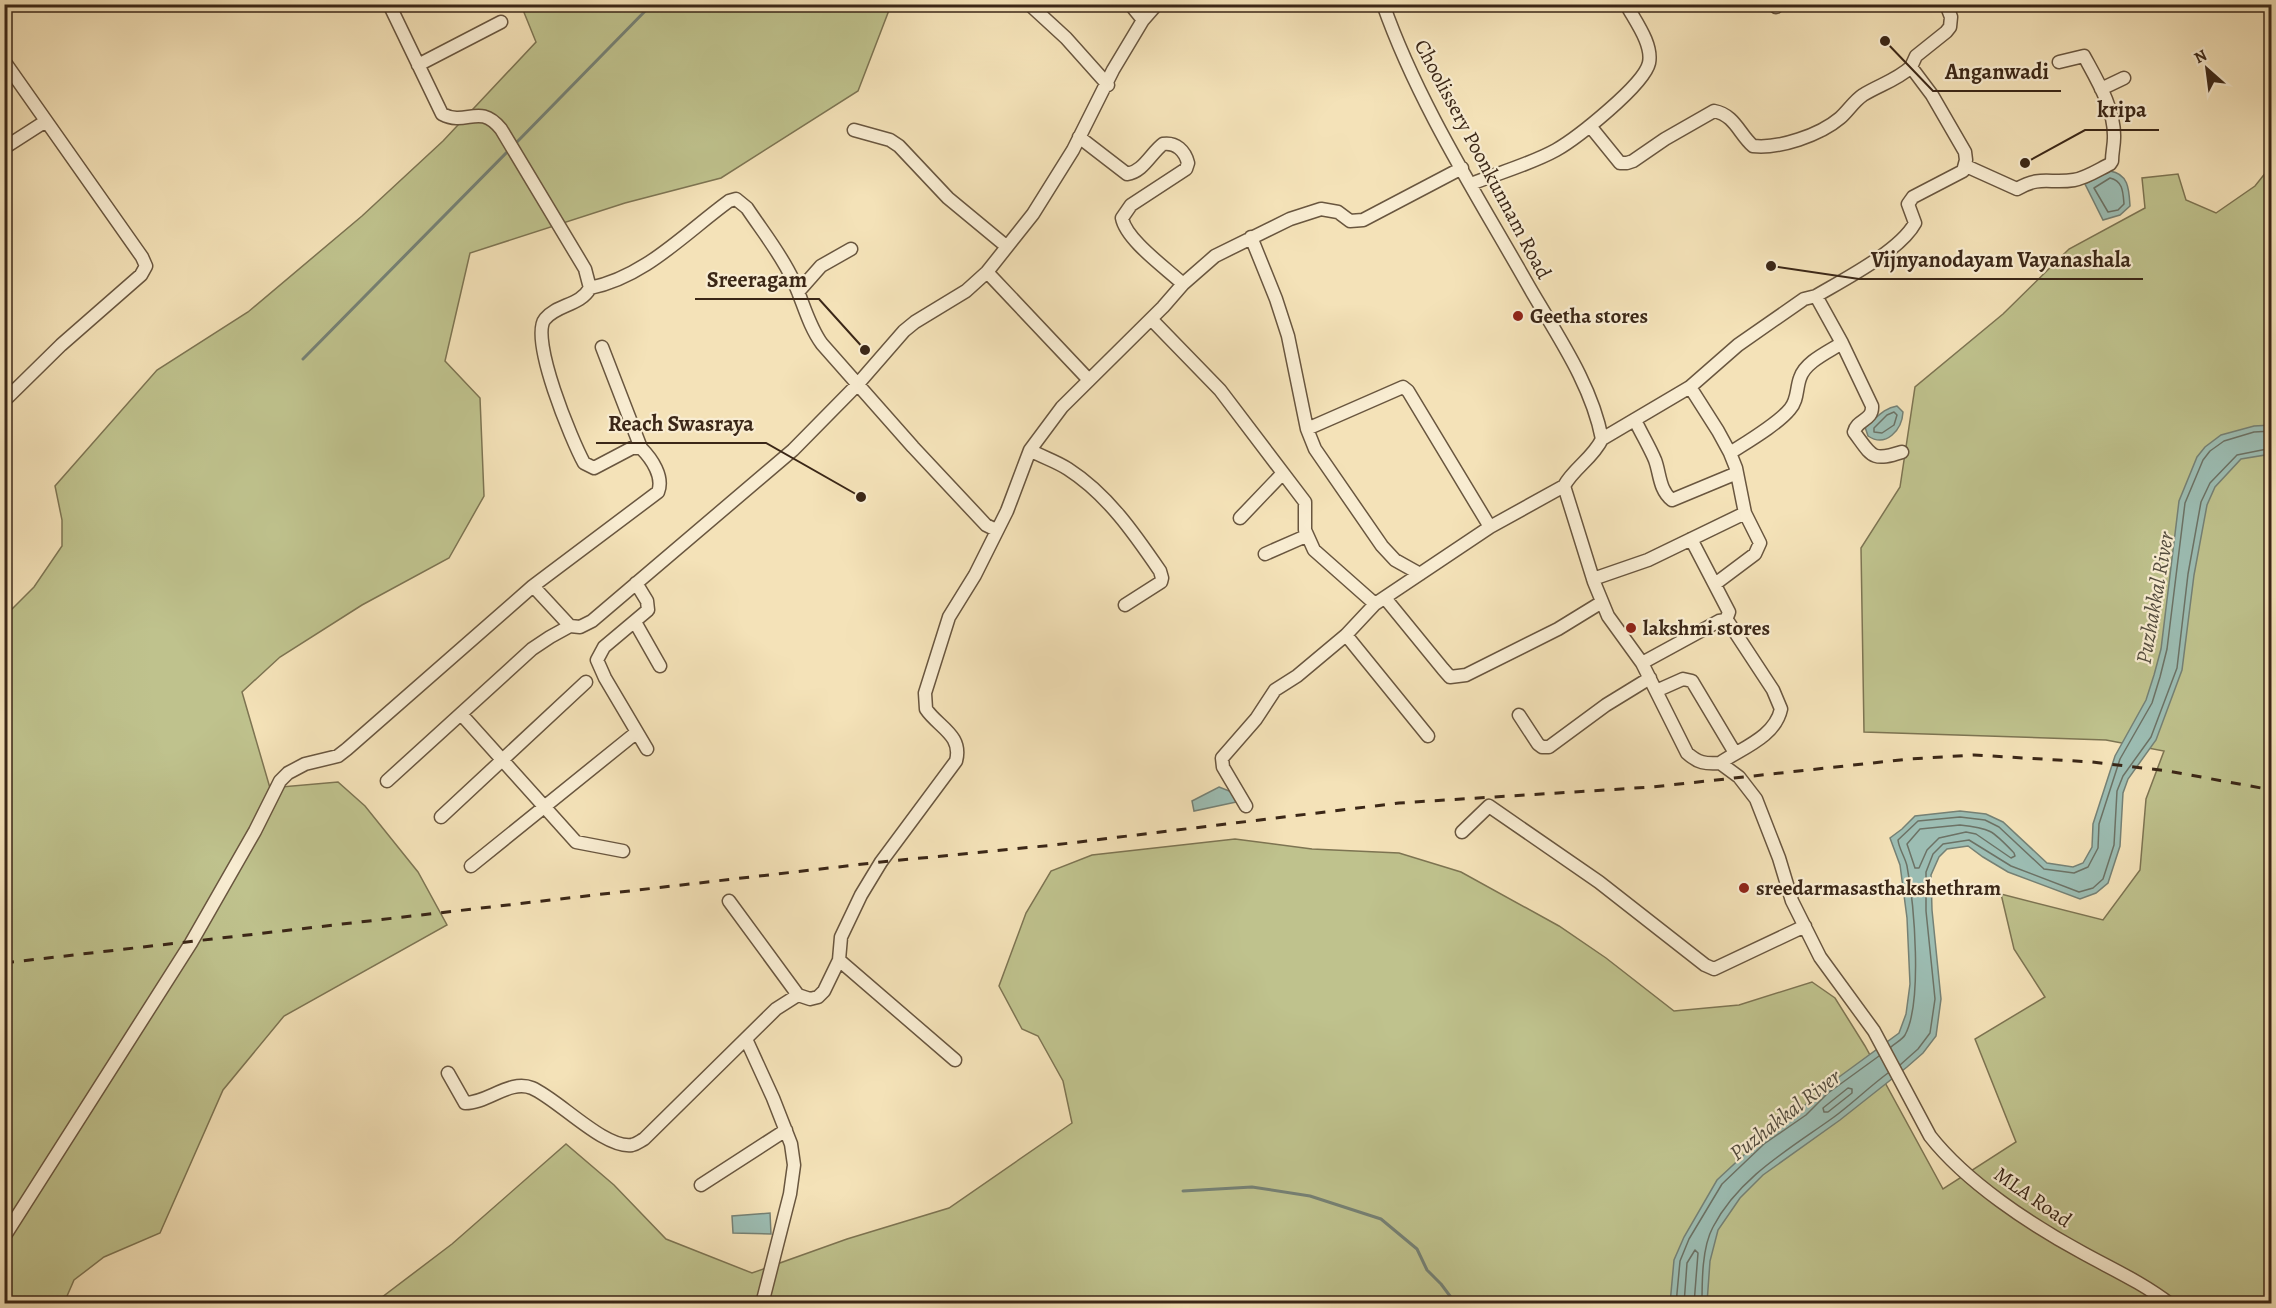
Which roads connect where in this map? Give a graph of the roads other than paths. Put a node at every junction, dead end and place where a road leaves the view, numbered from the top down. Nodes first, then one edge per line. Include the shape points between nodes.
1 (389, 4) edge
2 (1029, 4) edge
3 (1130, 4) edge
4 (1157, 4) edge
5 (1383, 4) edge
6 (1626, 4) edge
7 (1946, 4) edge
8 (1143, 20) junction
9 (501, 22) dead end
10 (2059, 62) dead end
11 (418, 65) junction
12 (1911, 67) junction
13 (7, 70) edge
14 (2124, 78) dead end
15 (1108, 85) junction
16 (2101, 88) junction
17 (46, 121) junction
18 (1590, 126) junction
19 (854, 130) dead end
20 (1079, 137) junction
21 (4, 148) edge
22 (1966, 166) junction
23 (1462, 168) junction
24 (1471, 184) junction
25 (1251, 237) junction
26 (1006, 246) junction
27 (851, 249) dead end
28 (987, 272) junction
29 (1183, 284) junction
30 (590, 288) junction
31 (798, 292) junction
32 (1816, 296) junction
33 (1151, 319) junction
34 (1842, 343) junction
35 (602, 347) dead end
36 (1089, 380) junction
37 (857, 385) junction
38 (1690, 387) junction
39 (4, 401) edge
40 (1635, 420) junction
41 (1307, 429) junction
42 (1602, 440) junction
43 (641, 448) junction
44 (1030, 450) junction
45 (1902, 452) dead end
46 (1730, 453) junction
47 (1283, 473) junction
48 (1737, 473) junction
49 (1564, 486) junction
50 (1745, 513) junction
51 (1240, 518) dead end
52 (1490, 527) junction
53 (996, 530) junction
54 (1306, 536) junction
55 (1691, 539) junction
56 (1265, 554) dead end
57 (1420, 574) junction
58 (1593, 579) junction
59 (636, 583) junction
60 (1715, 584) junction
61 (533, 586) junction
62 (1380, 601) junction
63 (1602, 602) junction
64 (1125, 605) dead end
65 (1726, 620) junction
66 (635, 622) junction
67 (570, 626) junction
68 (1346, 635) junction
69 (1642, 663) junction
70 (660, 666) dead end
71 (1650, 678) junction
72 (586, 682) dead end
73 (1656, 692) junction
74 (461, 714) junction
75 (1519, 715) dead end
76 (637, 732) junction
77 (1428, 736) dead end
78 (647, 749) dead end
79 (1735, 753) junction
80 (502, 760) junction
81 (1720, 763) junction
82 (387, 781) dead end
83 (543, 806) junction
84 (1246, 806) dead end
85 (441, 817) dead end
86 (1462, 832) dead end
87 (623, 851) dead end
88 (471, 866) dead end
89 (729, 901) dead end
90 (1805, 926) junction
91 (839, 960) junction
92 (798, 995) junction
93 (746, 1039) junction
94 (955, 1060) dead end
95 (448, 1073) dead end
96 (786, 1130) junction
97 (701, 1185) dead end
98 (4, 1237) edge
99 (762, 1304) edge
100 (2170, 1304) edge

1 - 11 street
2 - 15 street
3 - 8 street
4 - 8 street
5 - 23 street, Choolissery Poonkunnam Road via 1412,78
6 - 18 street via 1647,43 1648,65 1634,86
7 - 12 street via 1950,27 1916,56
8 - 15 street
9 - 11 street
10 - 16 street via 2084,56
11 - 30 street via 442,114 457,119 484,115 501,129 585,269
12 - 18 street via 1860,98 1820,132 1764,147 1754,146 1732,120 1714,111 1633,161 1620,163
12 - 22 street via 1932,94 1965,152
13 - 17 street
14 - 16 street
15 - 20 street
16 - 22 street via 2113,127 2110,165 2080,179 2038,180 2017,189
17 - 21 street
17 - 39 street via 146,266 141,275
18 - 24 street via 1556,150
19 - 26 street via 899,146 948,198
20 - 26 street via 1033,214
20 - 29 street via 1127,174 1139,170 1163,144 1182,150 1186,169 1131,205 1122,218 1134,239
22 - 32 street via 1956,176 1913,197 1908,204 1914,223 1901,240
23 - 24 street, Choolissery Poonkunnam Road
23 - 25 street via 1363,220 1350,221 1338,212 1321,209
24 - 42 street, Choolissery Poonkunnam Road via 1563,343 1590,398
25 - 29 street via 1215,256
25 - 41 street via 1288,336
26 - 28 street
27 - 31 street via 821,266
28 - 36 street
28 - 37 street via 966,291 904,331
29 - 33 street
30 - 31 street via 611,284 638,271 736,199 747,208 782,259
30 - 43 street via 581,299 547,316 541,324 544,361 588,466 594,468 632,447
31 - 37 street via 817,337
32 - 34 street
32 - 38 street via 1804,299 1738,345
33 - 36 street
33 - 47 street via 1220,390
34 - 45 street via 1872,406 1868,418 1854,432 1874,456 1883,458
34 - 46 street via 1803,371 1795,402 1785,415
35 - 43 street
36 - 44 street via 1062,406
37 - 53 street via 986,525
37 - 59 street via 793,450
38 - 40 street
38 - 46 street
40 - 42 street
40 - 48 street via 1656,463 1659,480 1672,500
41 - 52 street via 1403,387
41 - 57 street via 1315,449 1368,528 1395,560
42 - 49 street
43 - 61 street via 661,479 658,492
44 - 53 street
44 - 64 street via 1066,468 1099,493 1134,532 1160,571 1161,582
46 - 48 street
47 - 51 street
47 - 54 street via 1305,502
48 - 50 street
49 - 52 street
49 - 58 street
50 - 55 street
50 - 60 street via 1758,536 1759,549
52 - 57 street
53 - 91 street via 950,617 925,693 926,709 954,740 956,761 861,895 841,937
54 - 56 street
54 - 62 street via 1314,550
55 - 58 street via 1648,560
55 - 60 street
57 - 62 street
58 - 63 street
59 - 66 street via 648,610
59 - 67 street via 592,621 580,627
60 - 65 street via 1729,612
61 - 67 street
61 - 98 street via 338,756 305,764 280,781 191,943
62 - 63 street via 1450,677 1466,675 1513,653
62 - 68 street
63 - 69 street
65 - 69 street
65 - 79 street via 1768,682 1781,709 1767,733
66 - 70 street
66 - 76 street via 604,647 597,660
67 - 74 street via 532,649
68 - 77 street
68 - 84 street via 1275,690 1222,758 1222,767
69 - 71 street
71 - 73 street
71 - 75 street via 1548,747 1538,744
72 - 80 street
73 - 79 street via 1683,679 1692,681
73 - 81 street via 1687,753 1704,764
74 - 80 street
74 - 82 street
76 - 78 street
76 - 83 street
79 - 81 street
80 - 83 street
80 - 85 street
81 - 90 street via 1739,777 1756,800 1785,884
83 - 87 street via 576,842
83 - 88 street
86 - 90 street via 1489,806 1714,969
89 - 92 street
90 - 100 street, MLA Road via 1820,957 1874,1031 1941,1150 2021,1215
91 - 92 street via 818,997
91 - 94 street
92 - 93 street
93 - 95 street via 644,1139 630,1146 615,1143 524,1085 465,1103
93 - 96 street
96 - 97 street
96 - 99 street via 794,1165

